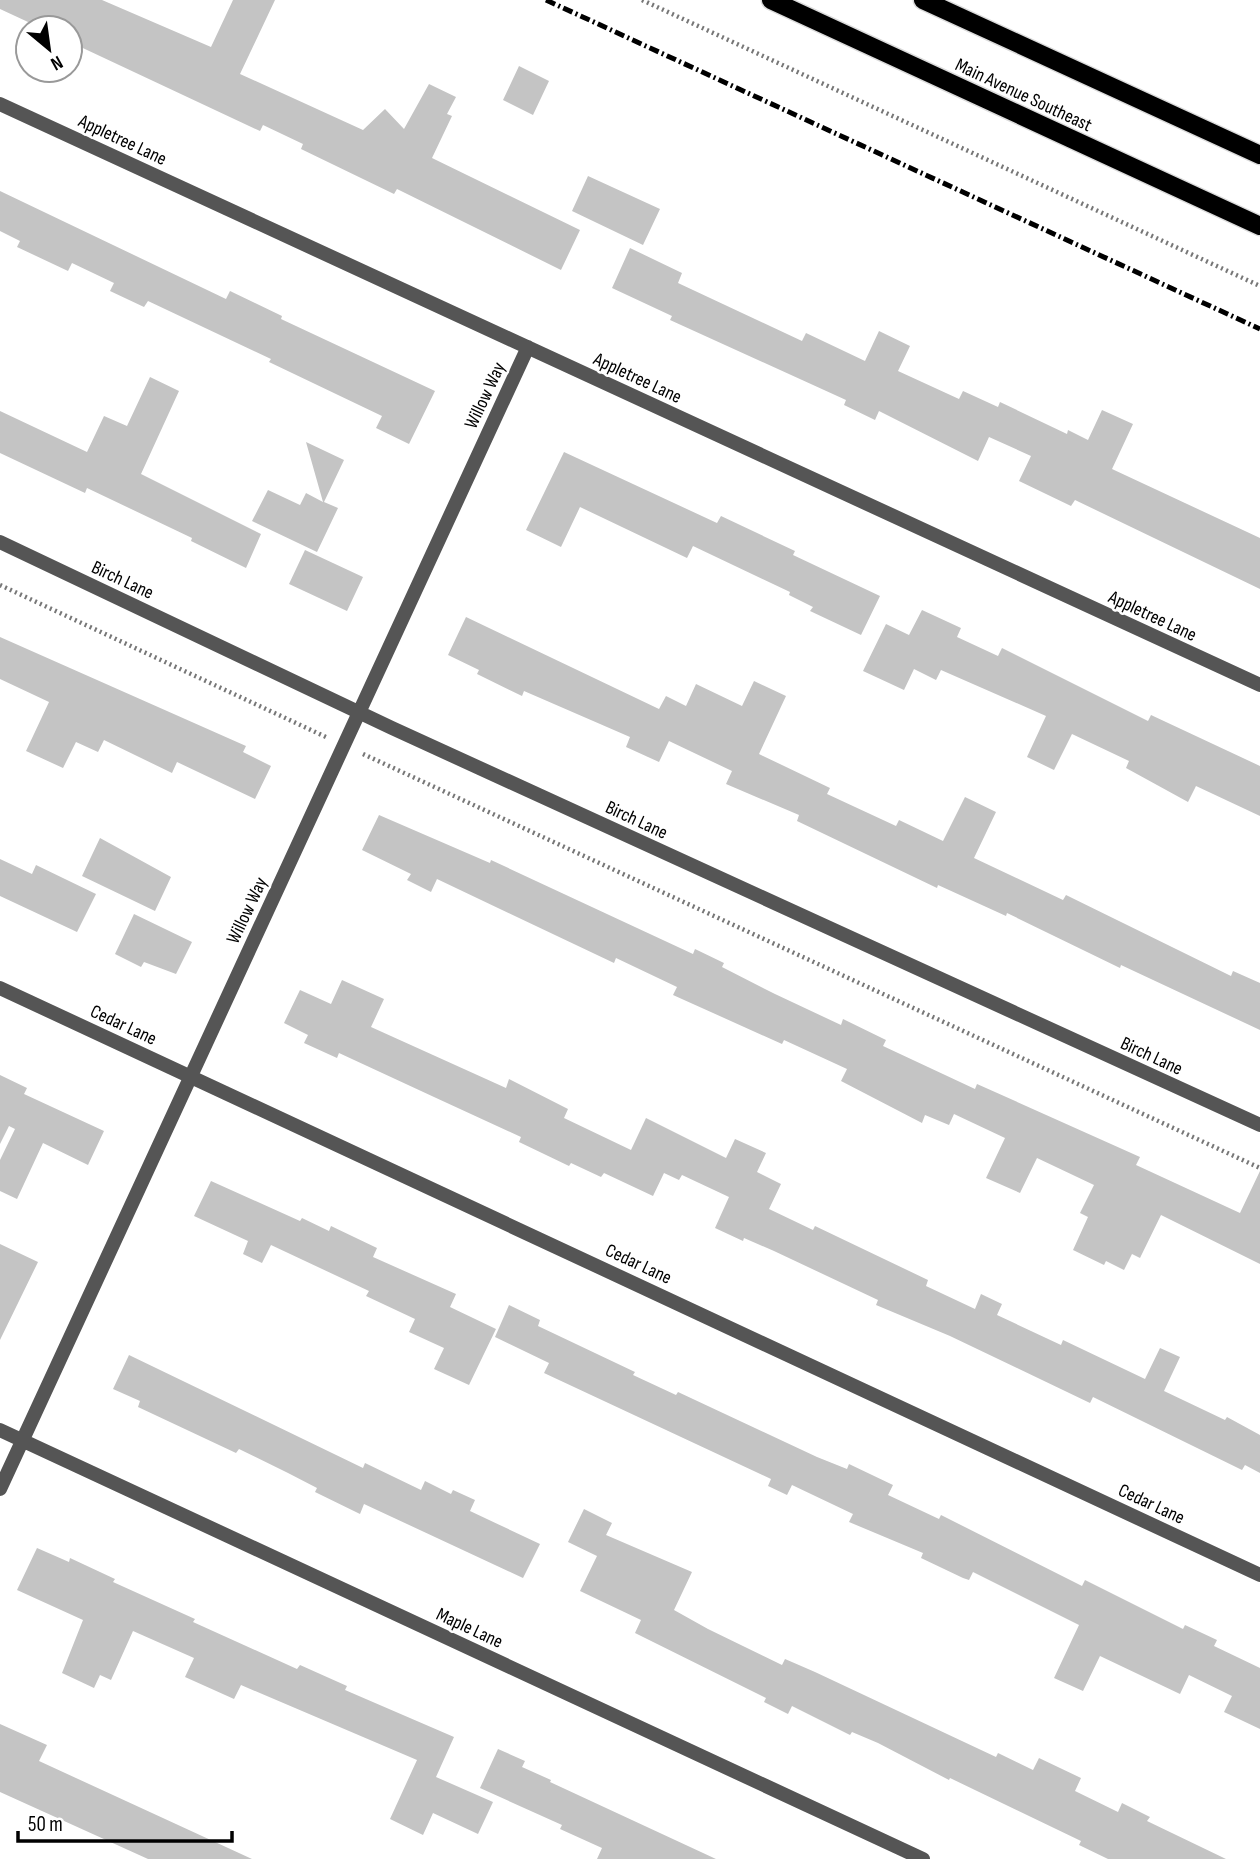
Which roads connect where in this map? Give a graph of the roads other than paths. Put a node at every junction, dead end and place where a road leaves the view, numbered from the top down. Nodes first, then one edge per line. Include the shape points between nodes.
1 (771, 0) edge
2 (923, 0) edge
3 (0, 104) edge
4 (1260, 155) edge
5 (1260, 226) edge
6 (528, 347) junction
7 (0, 542) edge
8 (1260, 685) edge
9 (359, 712) junction
10 (0, 988) edge
11 (191, 1075) junction
12 (1260, 1125) edge
13 (0, 1430) edge
14 (22, 1440) junction
15 (0, 1489) edge
16 (1260, 1575) edge
17 (923, 1859) edge

1 - 5 main road, Main Avenue Southeast
2 - 4 main road
3 - 6 street, Appletree Lane
6 - 8 street, Appletree Lane
6 - 9 street, Willow Way
7 - 9 street, Birch Lane
9 - 11 street, Willow Way
9 - 12 street, Birch Lane
10 - 11 street, Cedar Lane
11 - 14 street, Willow Way
11 - 16 street, Cedar Lane
13 - 14 street, Maple Lane
14 - 15 street, Willow Way
14 - 17 street, Maple Lane

